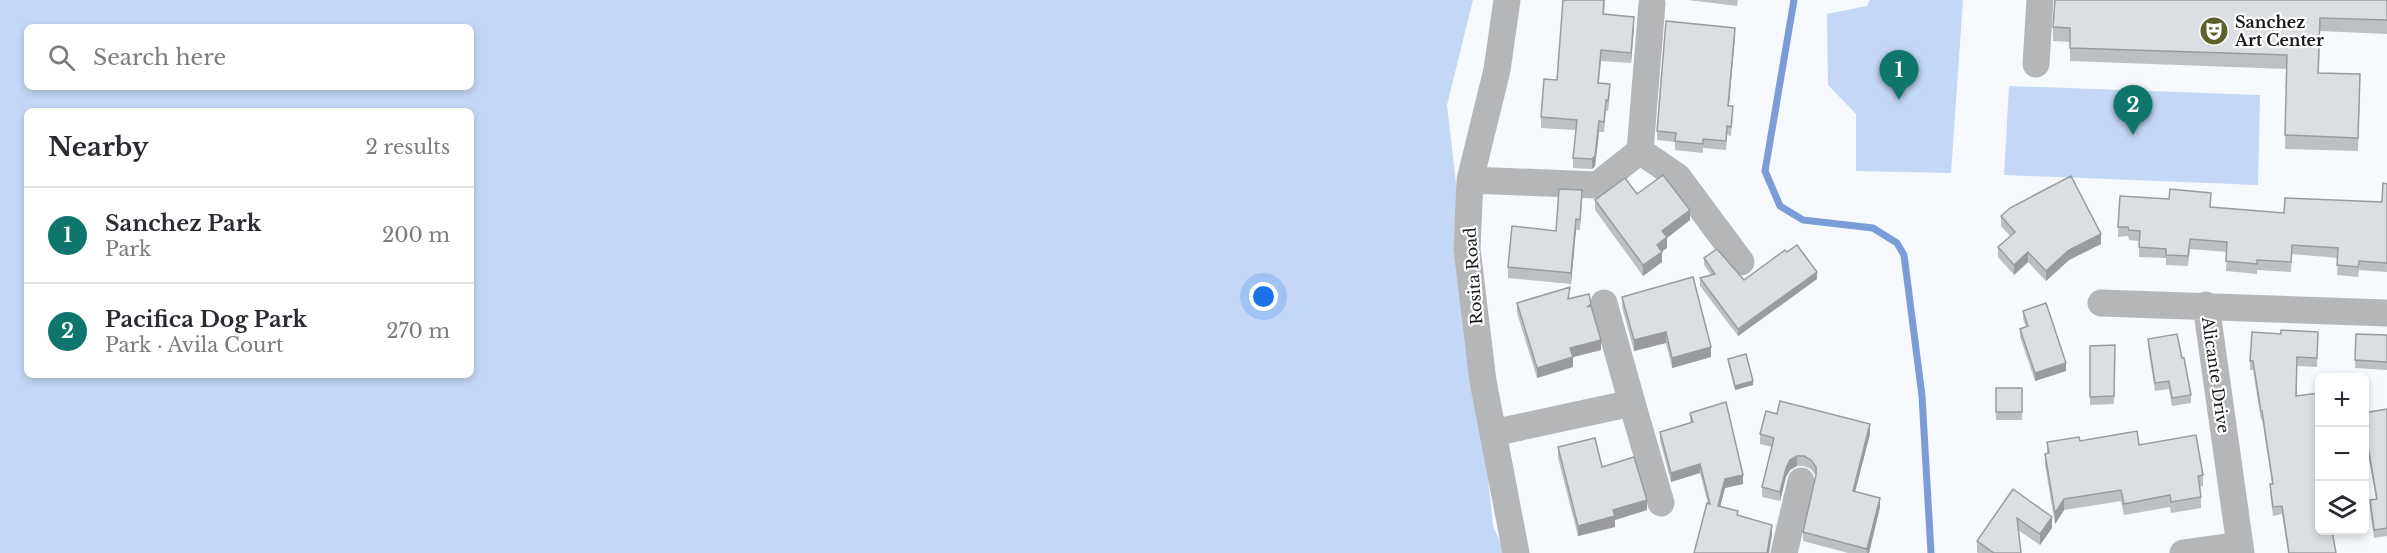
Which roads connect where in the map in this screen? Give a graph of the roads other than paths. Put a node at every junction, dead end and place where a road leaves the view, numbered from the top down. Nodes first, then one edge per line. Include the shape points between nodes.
1 (1507, 0) edge
2 (2040, 0) edge
3 (1652, 4) dead end
4 (2036, 64) dead end
5 (1640, 151) junction
6 (1470, 180) junction
7 (1741, 262) dead end
8 (1604, 303) dead end
9 (2101, 303) dead end
10 (2206, 305) junction
11 (2387, 313) edge
12 (1632, 403) junction
13 (1493, 433) junction
14 (1801, 481) dead end
15 (1661, 503) dead end
16 (2240, 549) edge
17 (1516, 553) edge
18 (1784, 553) edge
19 (2183, 553) edge

1 - 6 street, Rosita Road via 1497,70
2 - 4 street
3 - 5 street
5 - 6 street via 1597,185
5 - 7 street via 1678,177
6 - 13 street, Rosita Road via 1467,249
8 - 12 street
9 - 10 street
10 - 11 street, Alicante Drive
10 - 16 street, Alicante Drive
12 - 13 street
12 - 15 street
13 - 17 street, Rosita Road
14 - 18 street
16 - 19 street

